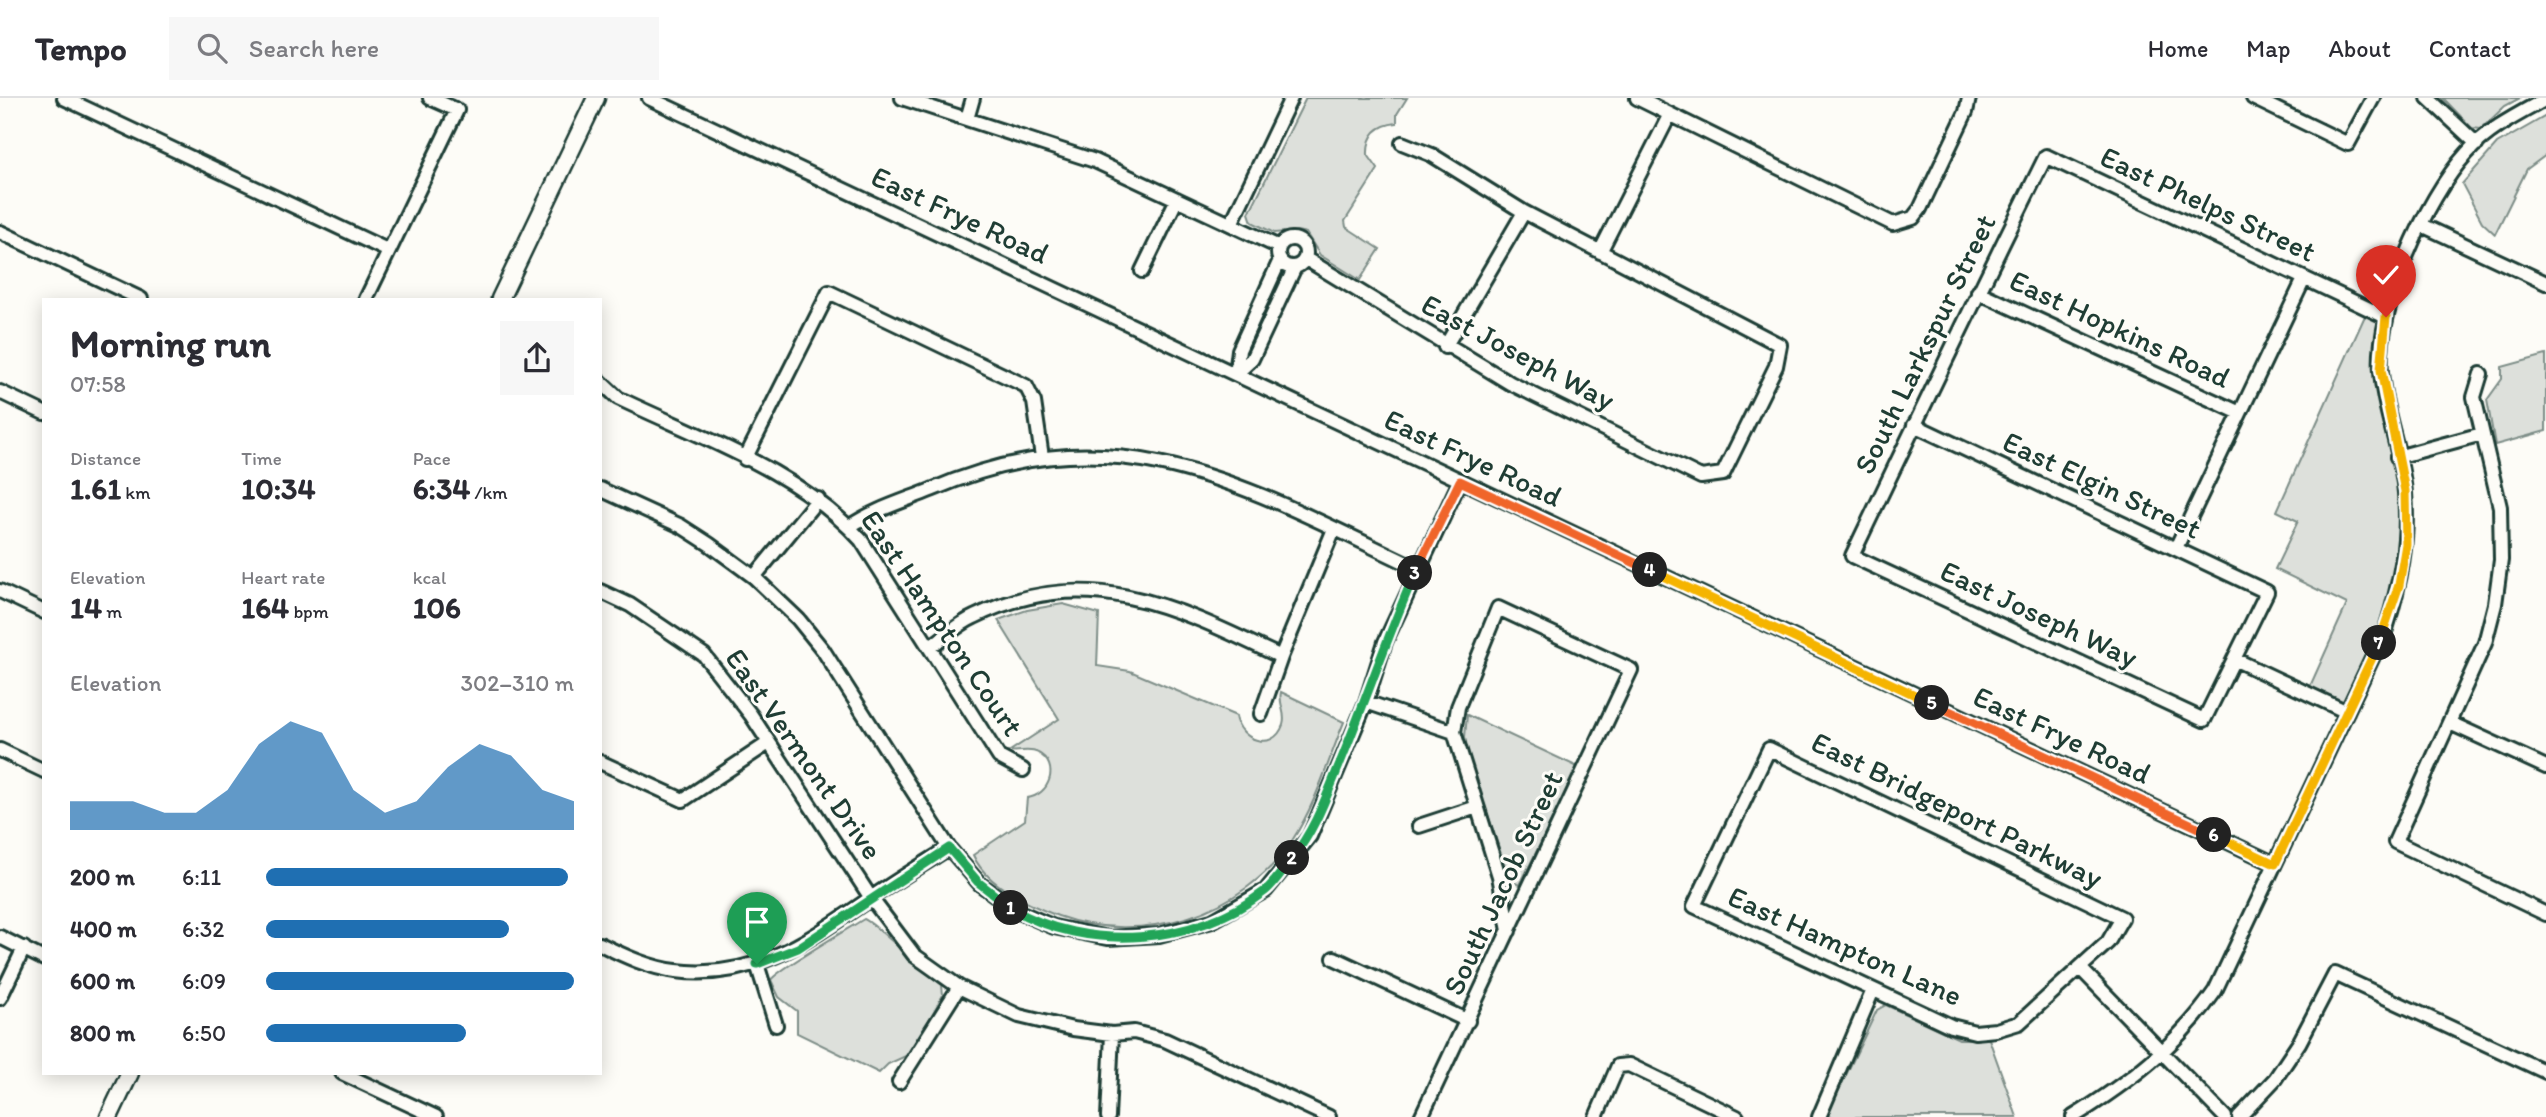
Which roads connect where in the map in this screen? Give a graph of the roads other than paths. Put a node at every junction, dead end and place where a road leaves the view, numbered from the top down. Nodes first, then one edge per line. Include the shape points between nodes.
1 (64, 98) edge
2 (430, 98) edge
3 (596, 98) edge
4 (649, 98) edge
5 (902, 98) edge
6 (973, 98) edge
7 (1291, 98) edge
8 (1637, 98) edge
9 (1969, 98) edge
10 (2253, 98) edge
11 (2373, 98) edge
12 (2428, 98) edge
13 (2546, 99) edge
14 (1669, 116) junction
15 (967, 120) junction
16 (1402, 144) dead end
17 (2477, 144) junction
18 (2046, 156) joint
19 (1177, 199) junction
20 (1524, 212) junction
21 (1231, 224) junction
22 (2422, 226) junction
23 (0, 232) edge
24 (389, 251) junction
25 (1600, 252) junction
26 (1280, 254) junction
27 (1300, 263) junction
28 (1142, 271) dead end
29 (2305, 279) junction
30 (2546, 283) edge
31 (1978, 292) junction
32 (139, 298) edge
33 (366, 298) edge
34 (500, 298) edge
35 (2386, 317) junction
36 (1446, 347) junction
37 (1236, 374) junction
38 (2482, 374) dead end
39 (602, 383) edge
40 (0, 392) edge
41 (42, 412) edge
42 (2240, 413) junction
43 (1914, 425) junction
44 (2482, 434) junction
45 (1042, 457) junction
46 (2397, 457) junction
47 (745, 459) junction
48 (1460, 481) junction
49 (602, 490) edge
50 (818, 499) junction
51 (849, 527) junction
52 (1334, 529) junction
53 (2176, 548) junction
54 (1852, 556) joint
55 (1417, 568) junction
56 (754, 577) junction
57 (0, 591) edge
58 (602, 593) edge
59 (42, 611) edge
60 (930, 648) junction
61 (1281, 657) junction
62 (2236, 660) junction
63 (1366, 702) junction
64 (2347, 712) junction
65 (1261, 715) dead end
66 (2449, 723) junction
67 (1454, 732) junction
68 (767, 744) junction
69 (1769, 749) joint
70 (0, 750) edge
71 (602, 763) edge
72 (2546, 767) edge
73 (42, 770) edge
74 (1023, 770) dead end
75 (1477, 807) junction
76 (1419, 826) dead end
77 (949, 848) junction
78 (2275, 864) junction
79 (871, 898) junction
80 (2546, 914) edge
81 (1509, 931) junction
82 (0, 937) edge
83 (602, 945) edge
84 (42, 947) edge
85 (24, 948) junction
86 (42, 958) edge
87 (1334, 958) dead end
88 (757, 964) junction
89 (2081, 969) junction
90 (959, 987) junction
91 (1873, 990) junction
92 (0, 998) edge
93 (1468, 1021) junction
94 (776, 1026) dead end
95 (1112, 1034) junction
96 (2164, 1052) junction
97 (2546, 1072) edge
98 (129, 1075) edge
99 (346, 1075) edge
100 (899, 1082) dead end
101 (109, 1117) edge
102 (436, 1117) edge
103 (1108, 1117) edge
104 (1329, 1117) edge
105 (1421, 1117) edge
106 (1596, 1117) edge
107 (1737, 1117) edge
108 (1819, 1117) edge
109 (2073, 1117) edge
110 (2225, 1117) edge
111 (2239, 1117) edge

1 - 24 street
2 - 24 street via 457,110
3 - 34 main road
4 - 37 street, East Frye Road
5 - 15 street, East Joseph Way
6 - 15 street
7 - 21 street
8 - 14 street
9 - 14 street via 1920,209 1893,225
10 - 11 street via 2348,144
12 - 17 street
13 - 17 street
14 - 25 street
15 - 19 street, East Joseph Way via 1095,161
16 - 20 street via 1432,155
17 - 22 street via 2446,179
18 - 29 street, East Phelps Street
18 - 31 street, South Larkspur Street
19 - 21 street, East Joseph Way
19 - 28 street
20 - 25 street
20 - 36 street
21 - 26 street, East Joseph Way
22 - 30 street
22 - 35 street
23 - 32 street
24 - 33 street
25 - 36 street, East Joseph Way via 1780,345 1776,366 1723,474 1701,477
26 - 27 street, East Joseph Way via 1286,266
26 - 27 street, East Joseph Way via 1288,240 1300,241 1307,251
26 - 37 street via 1239,350
27 - 36 street, East Joseph Way
27 - 37 street via 1252,359
29 - 35 street, East Phelps Street
29 - 42 street
31 - 42 street, East Hopkins Road
31 - 43 street, South Larkspur Street
35 - 46 street via 2381,370
37 - 48 street, East Frye Road
38 - 44 street via 2474,397
39 - 47 street, East Hampton Court via 618,398
40 - 41 street
42 - 53 street
43 - 53 street, East Elgin Street
43 - 54 street, South Larkspur Street
44 - 46 street
44 - 66 street via 2500,507 2501,560 2485,643
45 - 47 street via 1034,402 1026,386 829,292
45 - 51 street via 964,475
45 - 52 street via 1086,453 1201,471
46 - 64 street via 2405,491 2406,544 2399,585 2386,629
47 - 50 street, East Hampton Court
48 - 55 street
48 - 78 street, East Frye Road
49 - 56 street via 681,526
50 - 51 street, East Hampton Court
50 - 56 street
51 - 60 street, East Hampton Court
52 - 55 street
52 - 61 street
53 - 62 street, East Elgin Street via 2267,592
54 - 62 street, East Joseph Way via 2204,720
55 - 63 street via 1385,642
56 - 77 street via 823,650
57 - 59 street
58 - 68 street, East Vermont Drive via 630,605 704,655 751,715
60 - 61 street via 973,617 1014,603 1048,594 1096,592 1141,598 1185,611
60 - 74 street, East Hampton Court via 999,757
61 - 65 street
62 - 64 street
63 - 67 street
63 - 77 street via 1310,836 1266,890 1212,921 1159,935 1108,938 1054,926 1017,912 978,882
64 - 78 street
66 - 72 street
66 - 80 street via 2395,842
67 - 75 street
67 - 81 street, South Jacob Street via 1458,707 1498,608 1631,670
68 - 71 street via 683,800
68 - 79 street, East Vermont Drive
69 - 89 street, East Bridgeport Parkway via 2122,918 2108,942
69 - 91 street, East Hampton Lane via 1694,906
70 - 73 street
75 - 76 street
75 - 81 street via 1499,876
77 - 79 street
78 - 96 street via 2215,991
79 - 88 street via 798,948
79 - 90 street, East Vermont Drive via 914,955
81 - 93 street, South Jacob Street
82 - 85 street
83 - 88 street via 676,971 717,972
84 - 85 street
85 - 86 street
85 - 92 street
87 - 93 street
88 - 94 street
89 - 91 street, East Hampton Lane via 2019,1023 1975,1032 1951,1026
89 - 96 street
90 - 95 street, East Vermont Drive via 1019,1016
90 - 100 street
91 - 108 street
93 - 105 street, South Jacob Street
95 - 103 street
95 - 104 street, East Vermont Drive via 1134,1032 1165,1040
96 - 109 street
96 - 110 street
97 - 111 street via 2335,974 2275,1079
98 - 101 main road
99 - 102 street
106 - 107 street via 1618,1066 1629,1065

